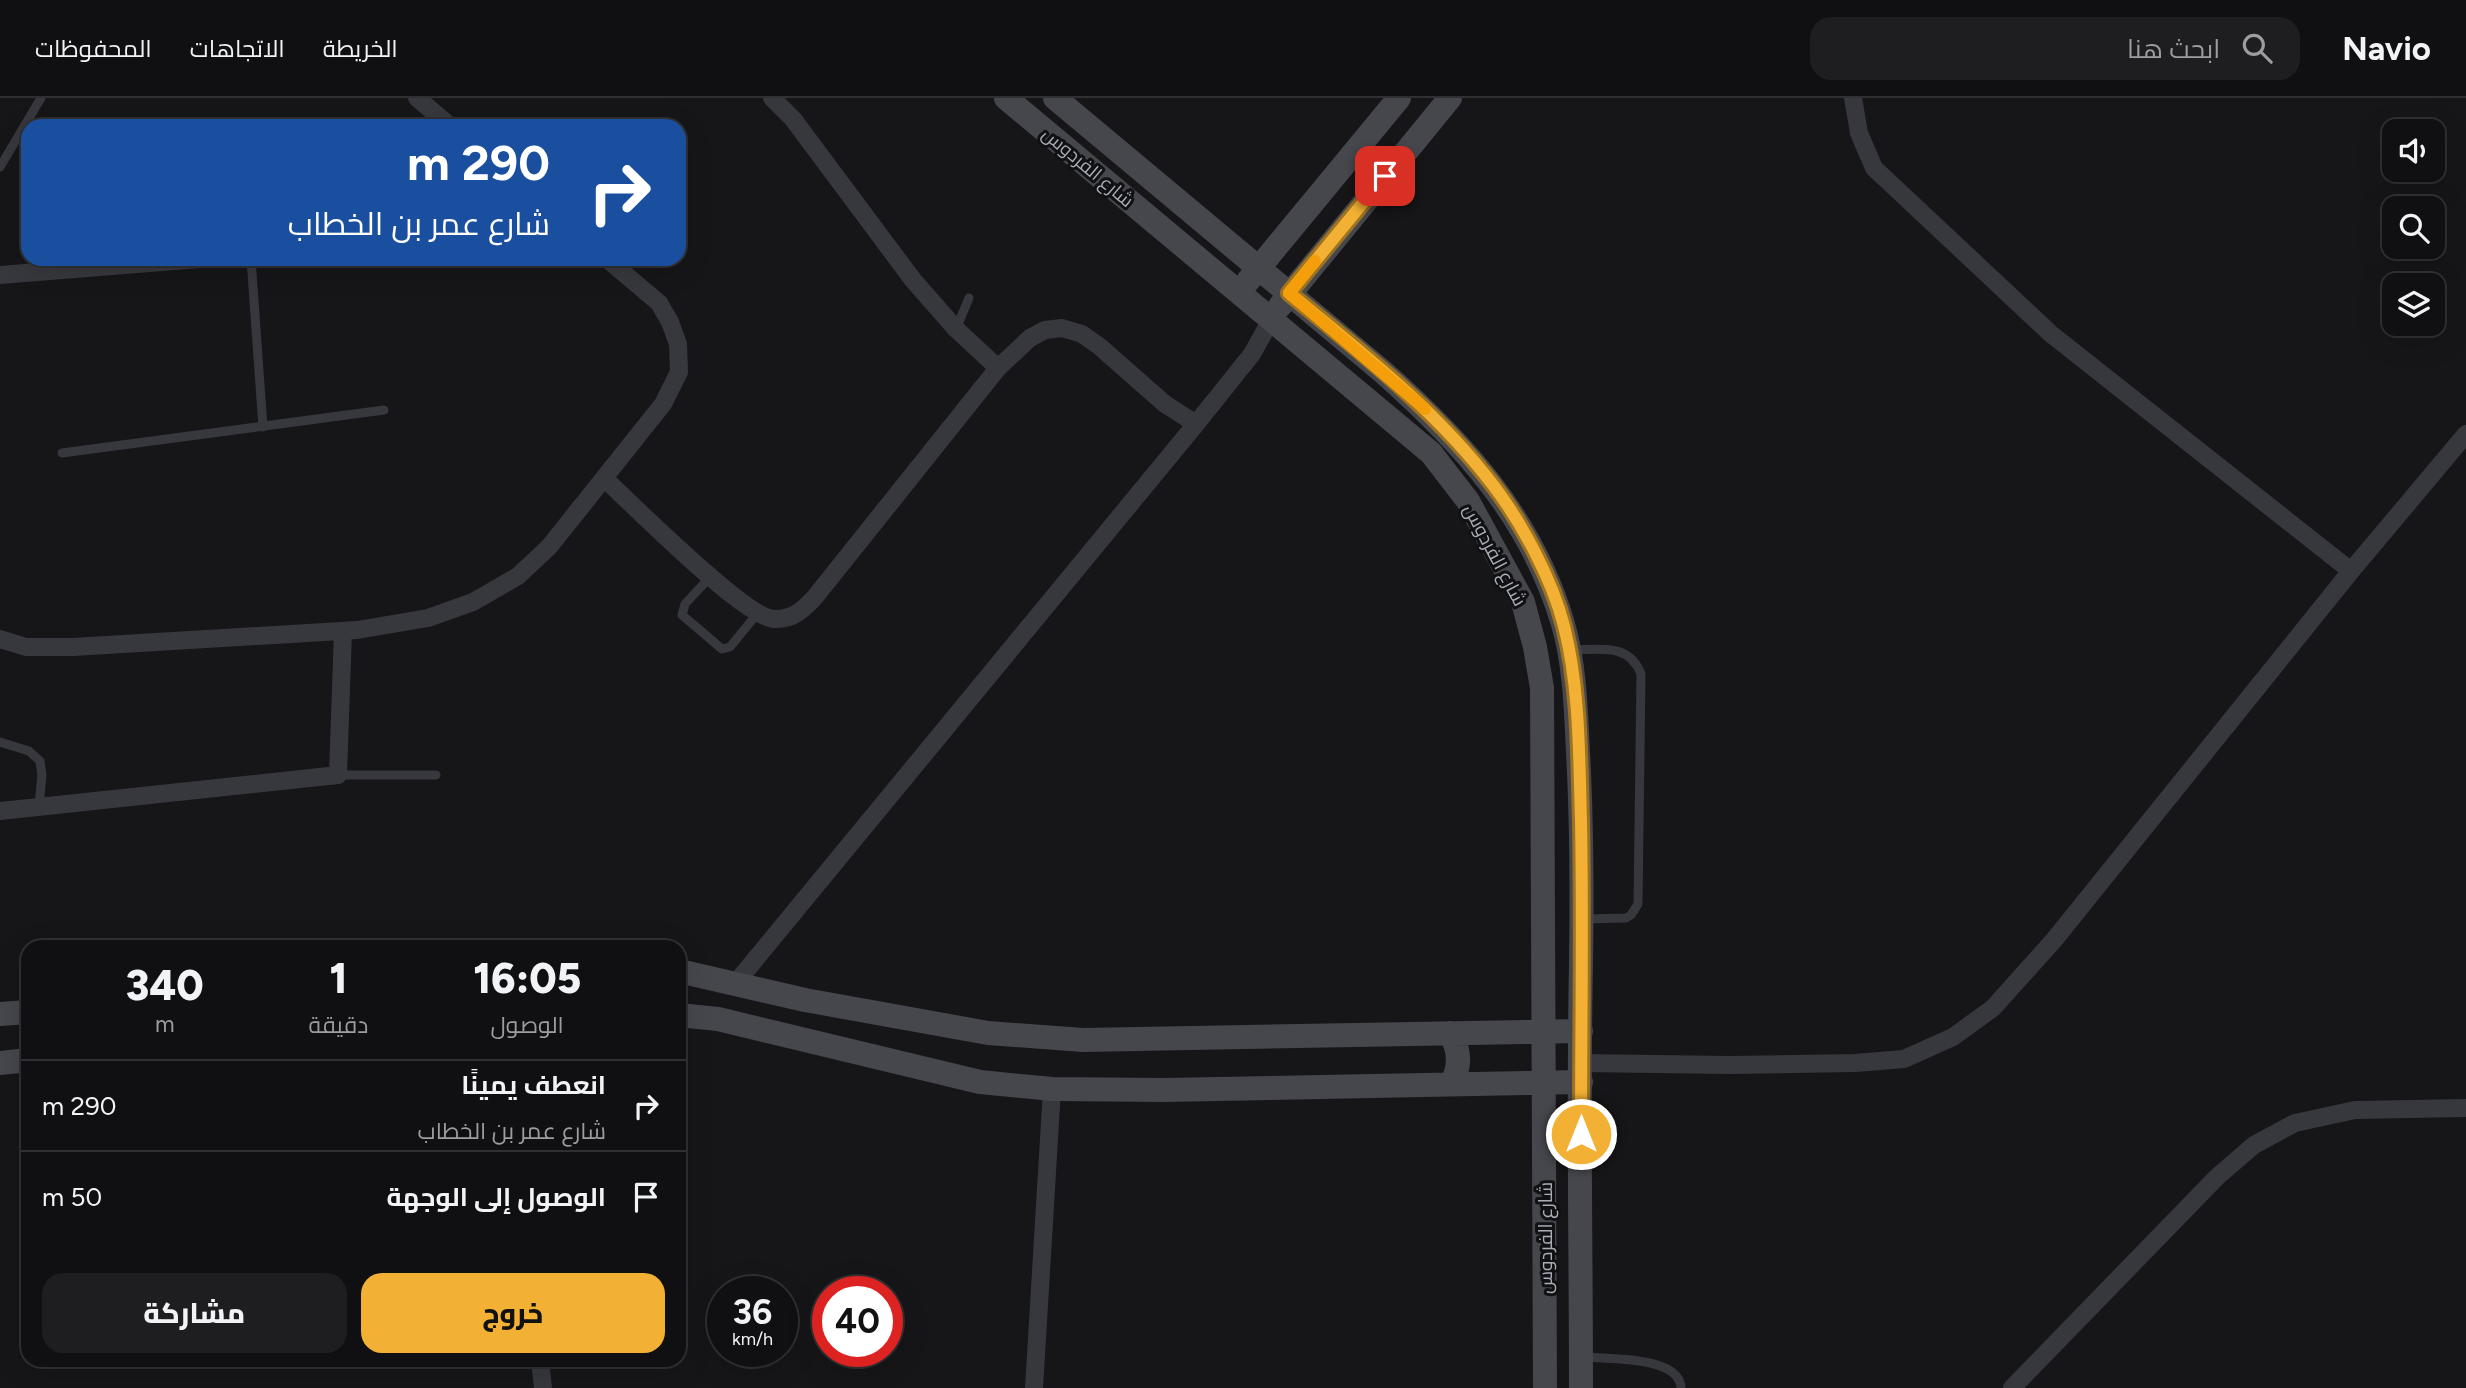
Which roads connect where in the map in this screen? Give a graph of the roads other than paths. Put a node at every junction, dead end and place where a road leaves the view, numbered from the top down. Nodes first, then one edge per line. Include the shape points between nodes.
1 (41, 98) edge
2 (417, 98) edge
3 (772, 98) edge
4 (1006, 98) edge
5 (1055, 98) edge
6 (1399, 98) edge
7 (1450, 98) edge
8 (1853, 98) edge
9 (29, 119) edge
10 (429, 119) edge
11 (21, 132) edge
12 (0, 167) edge
13 (112, 266) edge
14 (252, 266) edge
15 (615, 266) edge
16 (1258, 268) junction
17 (0, 275) edge
18 (1239, 292) junction
19 (1289, 293) junction
20 (969, 298) dead end
21 (1272, 318) junction
22 (956, 329) junction
23 (998, 368) junction
24 (384, 411) dead end
25 (1196, 424) junction
26 (263, 426) junction
27 (2466, 433) edge
28 (62, 453) dead end
29 (604, 478) junction
30 (2351, 571) junction
31 (710, 577) junction
32 (757, 614) junction
33 (343, 631) junction
34 (0, 639) edge
35 (1568, 650) junction
36 (0, 742) edge
37 (338, 775) junction
38 (436, 775) dead end
39 (39, 805) junction
40 (0, 811) edge
41 (1582, 919) junction
42 (1544, 967) junction
43 (1581, 967) junction
44 (686, 973) edge
45 (735, 984) junction
46 (21, 1012) edge
47 (0, 1014) edge
48 (686, 1016) edge
49 (1581, 1031) junction
50 (1544, 1032) junction
51 (1450, 1033) junction
52 (21, 1061) edge
53 (0, 1063) edge
54 (1581, 1072) junction
55 (1544, 1083) junction
56 (1451, 1084) junction
57 (1052, 1089) junction
58 (2466, 1108) edge
59 (1581, 1134) junction
60 (1544, 1135) junction
61 (1581, 1356) junction
62 (541, 1367) edge
63 (543, 1388) edge
64 (1034, 1388) edge
65 (1545, 1388) edge
66 (1581, 1388) edge
67 (1681, 1388) edge
68 (2012, 1388) edge

1 - 9 lane
2 - 10 street
3 - 22 street via 793,119 883,243
4 - 18 street, شارع الفردوس
5 - 16 street, شارع الفردوس
6 - 16 street
7 - 19 street
8 - 30 street via 1859,133 1874,168 2051,334
11 - 12 lane
13 - 17 street
14 - 26 lane
15 - 29 street via 659,303 670,321 679,372 663,404
16 - 18 street
16 - 19 street, شارع الفردوس
18 - 21 street, شارع الفردوس
19 - 21 street
19 - 35 street, شارع الفردوس via 1463,447 1522,529 1543,571
20 - 22 lane
21 - 25 street via 1252,354
21 - 42 street, شارع الفردوس via 1432,453 1468,501 1523,601 1542,688
22 - 23 street
23 - 25 street via 1030,338 1062,328 1099,346 1165,404
23 - 32 street via 802,612 772,619
24 - 26 lane
25 - 45 street
26 - 28 lane
27 - 30 street
29 - 31 street
29 - 33 street via 549,547 518,576 473,601 428,618
30 - 54 street via 2054,940 1993,1008 1953,1037 1904,1059
31 - 32 street
31 - 32 lane via 685,604 682,615 714,644 722,649 730,646
33 - 34 street via 73,647 26,646
33 - 37 street
35 - 41 street, شارع الفردوس via 1577,720
35 - 41 lane via 1617,650 1633,658 1641,674 1638,904 1626,918
36 - 39 lane via 29,751 40,761
37 - 38 lane
37 - 39 street
39 - 40 street
41 - 43 street, شارع الفردوس
42 - 43 street
42 - 50 street, شارع الفردوس
43 - 49 street, شارع الفردوس
44 - 45 street
45 - 51 street via 988,1033 1083,1040
46 - 47 street
48 - 57 street via 718,1019 980,1082
49 - 50 street
49 - 54 street, شارع الفردوس
50 - 51 street
50 - 55 street, شارع الفردوس
51 - 56 street via 1459,1059
52 - 53 street
54 - 55 street
54 - 59 street, شارع الفردوس
55 - 56 street
55 - 60 street, شارع الفردوس
56 - 57 street
57 - 64 street
58 - 68 street via 2355,1110 2295,1123 2254,1145 2217,1177
59 - 60 street
59 - 61 street, شارع الفردوس
60 - 65 street, شارع الفردوس
61 - 66 street, شارع الفردوس
61 - 67 lane via 1655,1363 1673,1371
62 - 63 street

